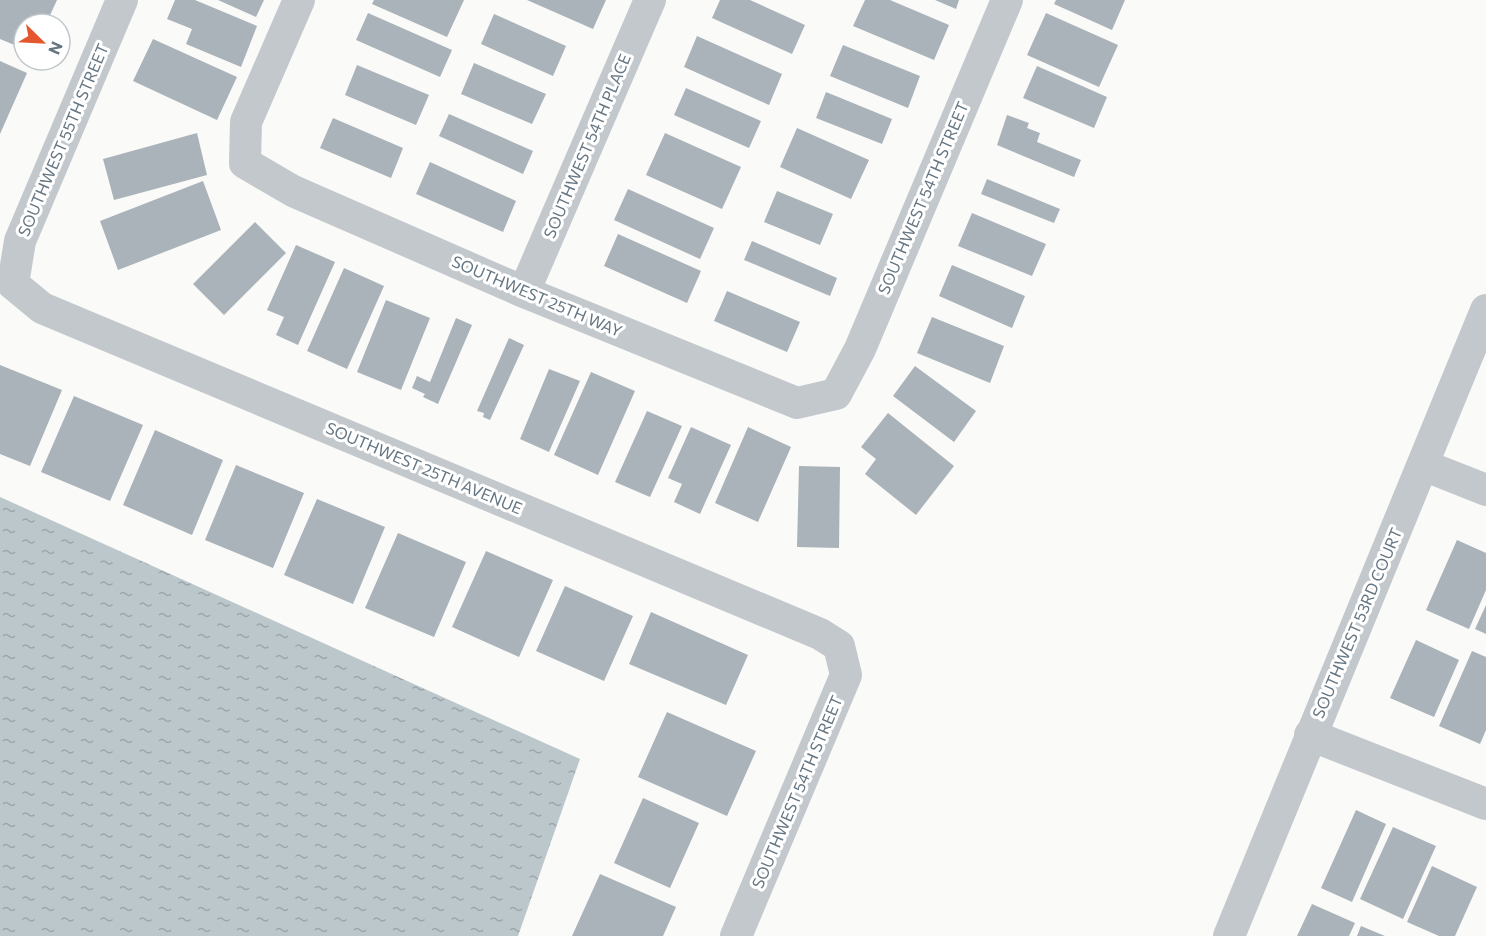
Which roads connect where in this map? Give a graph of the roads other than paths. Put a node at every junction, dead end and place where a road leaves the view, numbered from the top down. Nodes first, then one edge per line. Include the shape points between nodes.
1 (122, 0) edge
2 (299, 0) edge
3 (650, 0) edge
4 (1006, 0) edge
5 (13, 284) joint
6 (524, 292) junction
7 (1486, 310) edge
8 (836, 394) joint
9 (1423, 465) junction
10 (1486, 490) edge
11 (839, 646) joint
12 (1310, 735) junction
13 (1486, 804) edge
14 (736, 936) edge
15 (1229, 936) edge

1 - 5 street, SOUTHWEST 55TH STREET via 20,241
2 - 6 street, SOUTHWEST 25TH WAY via 246,122 245,163 293,192
3 - 6 street, SOUTHWEST 54TH PLACE
4 - 8 street, SOUTHWEST 54TH STREET via 860,349
5 - 11 street, SOUTHWEST 25TH AVENUE via 42,308 809,630
6 - 8 street, SOUTHWEST 25TH WAY via 797,403
7 - 9 street, SOUTHWEST 53RD COURT
9 - 10 street
9 - 12 street, SOUTHWEST 53RD COURT
11 - 14 street, SOUTHWEST 54TH STREET via 846,675
12 - 13 street
12 - 15 street, SOUTHWEST 53RD COURT

